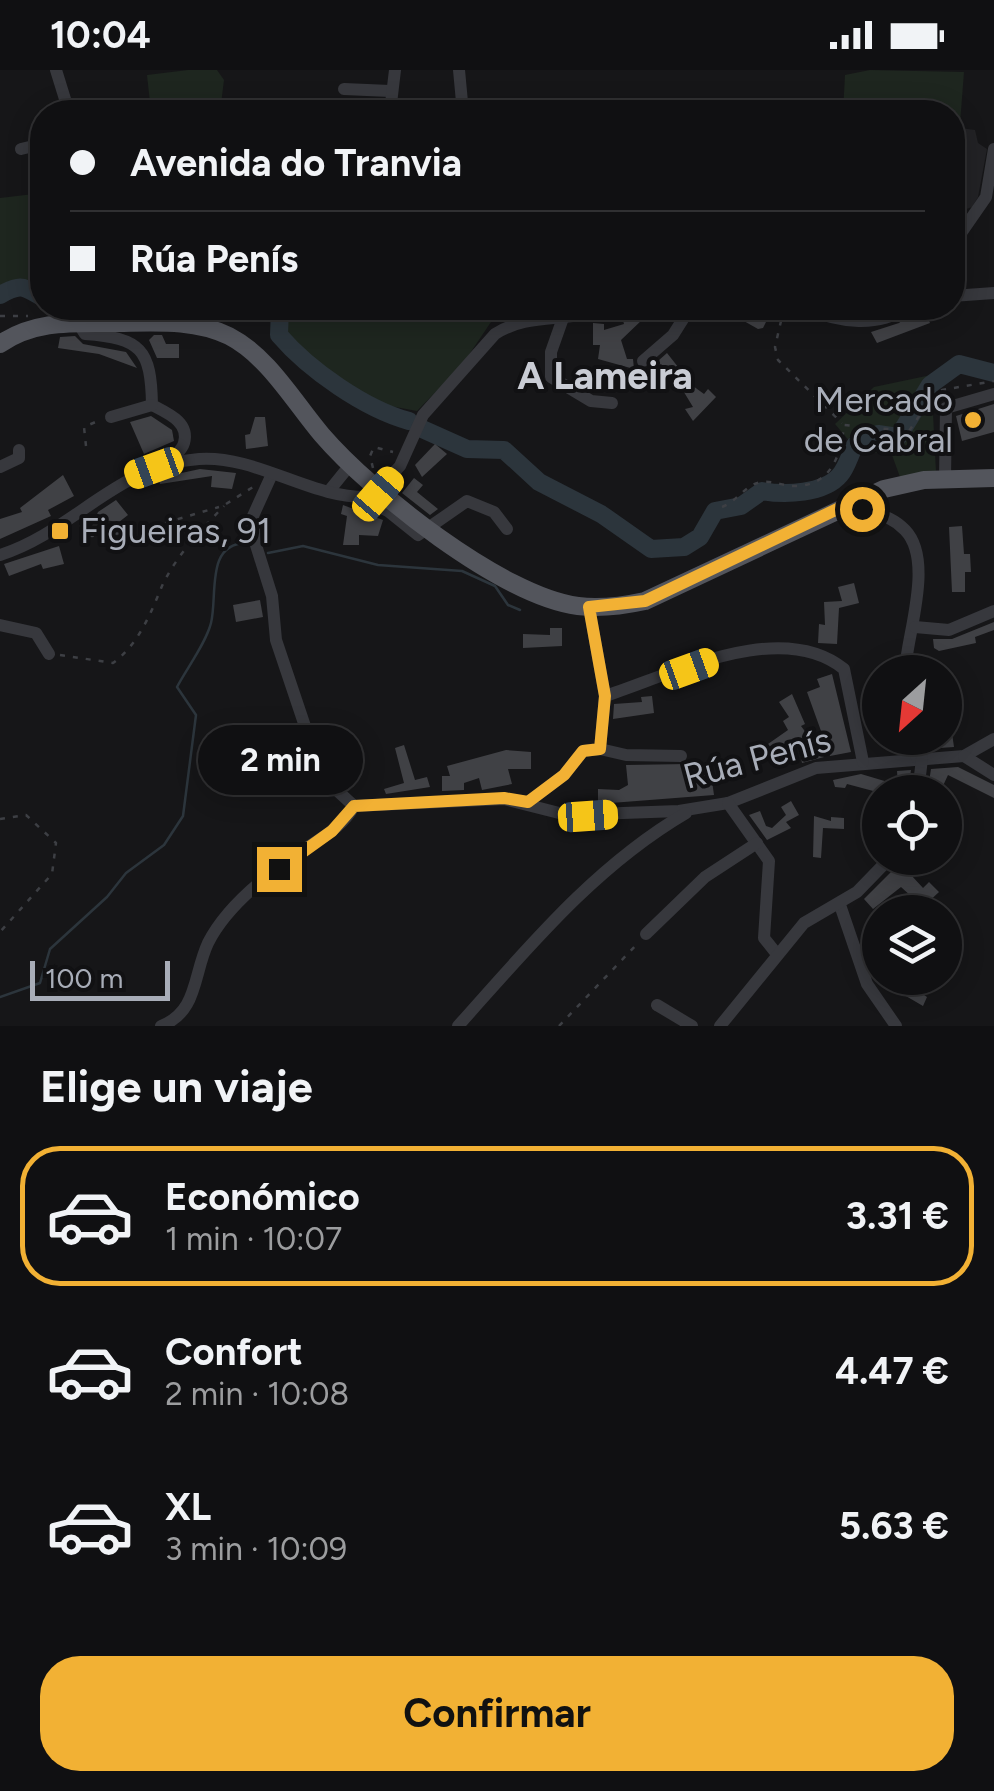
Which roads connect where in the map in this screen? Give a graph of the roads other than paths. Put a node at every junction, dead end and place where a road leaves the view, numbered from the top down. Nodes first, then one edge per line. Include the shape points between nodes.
1 (56, 70) edge
2 (395, 70) edge
3 (459, 70) edge
4 (344, 89) dead end
5 (390, 91) junction
6 (65, 100) edge
7 (390, 100) edge
8 (462, 100) edge
9 (30, 147) edge
10 (21, 149) dead end
11 (994, 149) edge
12 (965, 228) edge
13 (994, 293) edge
14 (965, 295) edge
15 (546, 320) edge
16 (563, 320) edge
17 (682, 320) edge
18 (78, 323) junction
19 (0, 344) edge
20 (643, 361) dead end
21 (994, 394) edge
22 (612, 403) dead end
23 (152, 405) junction
24 (111, 417) road end
25 (19, 450) dead end
26 (169, 464) junction
27 (350, 465) junction
28 (0, 467) edge
29 (271, 476) junction
30 (945, 479) junction
31 (992, 479) edge
32 (368, 487) junction
33 (330, 490) junction
34 (852, 502) junction
35 (428, 530) junction
36 (507, 530) dead end
37 (0, 555) edge
38 (589, 607) junction
39 (994, 611) edge
40 (0, 625) edge
41 (915, 628) junction
42 (49, 654) road end
43 (906, 655) edge
44 (605, 696) junction
45 (994, 739) edge
46 (600, 749) junction
47 (918, 755) edge
48 (682, 756) dead end
49 (964, 756) junction
50 (919, 758) junction
51 (864, 762) junction
52 (918, 775) edge
53 (994, 775) edge
54 (528, 802) junction
55 (728, 803) junction
56 (354, 806) junction
57 (692, 809) junction
58 (757, 843) junction
59 (877, 875) edge
60 (840, 905) junction
61 (646, 934) road end
62 (776, 953) junction
63 (657, 1006) dead end
64 (161, 1026) edge
65 (458, 1026) edge
66 (692, 1026) edge
67 (720, 1026) edge
68 (896, 1026) edge

1 - 6 street
2 - 5 street
3 - 8 street
4 - 5 street
5 - 7 street
9 - 10 street
11 - 12 street via 986,198
13 - 14 street
15 - 32 street via 510,324 496,334 423,415 378,494
16 - 22 street via 550,352 551,376 591,402
17 - 20 street
18 - 19 main road via 40,326
18 - 23 street via 86,334 139,346 151,375
18 - 27 main road via 174,323 225,334 256,356
21 - 30 street via 946,408
23 - 24 street
23 - 26 street via 184,430 184,445
25 - 28 street via 19,458
26 - 29 street via 210,459
26 - 37 street via 132,476 28,545
27 - 32 main road
27 - 33 street
29 - 33 street
29 - 56 street via 253,516 276,640 315,756 330,784
30 - 31 main road
30 - 34 main road via 902,484
32 - 33 street
32 - 35 main road
32 - 35 street via 418,535
34 - 38 main road via 645,601
34 - 41 street via 886,513 911,538
35 - 36 street via 467,501 494,512
35 - 38 main road via 547,598
38 - 44 street
39 - 41 street via 949,630
40 - 42 street via 36,632
41 - 43 street via 907,634
44 - 46 street
44 - 51 street via 734,653 782,646 819,653 844,669
45 - 49 street, Rúa Penís
46 - 48 street
46 - 54 street via 583,751
47 - 50 street
49 - 50 street, Rúa Penís
49 - 53 street
50 - 51 street, Rúa Penís
50 - 52 street
51 - 55 street, Rúa Penís via 794,774
54 - 56 street, Rúa Penís
54 - 57 street, Rúa Penís via 588,816
55 - 57 street, Rúa Penís
55 - 58 street
56 - 64 street via 230,912 208,942 186,1010
57 - 65 street via 577,895
58 - 61 street via 705,877
58 - 62 street via 769,862 764,938
59 - 60 street
60 - 62 street via 804,923
60 - 68 street via 867,984
62 - 67 street
63 - 66 street

